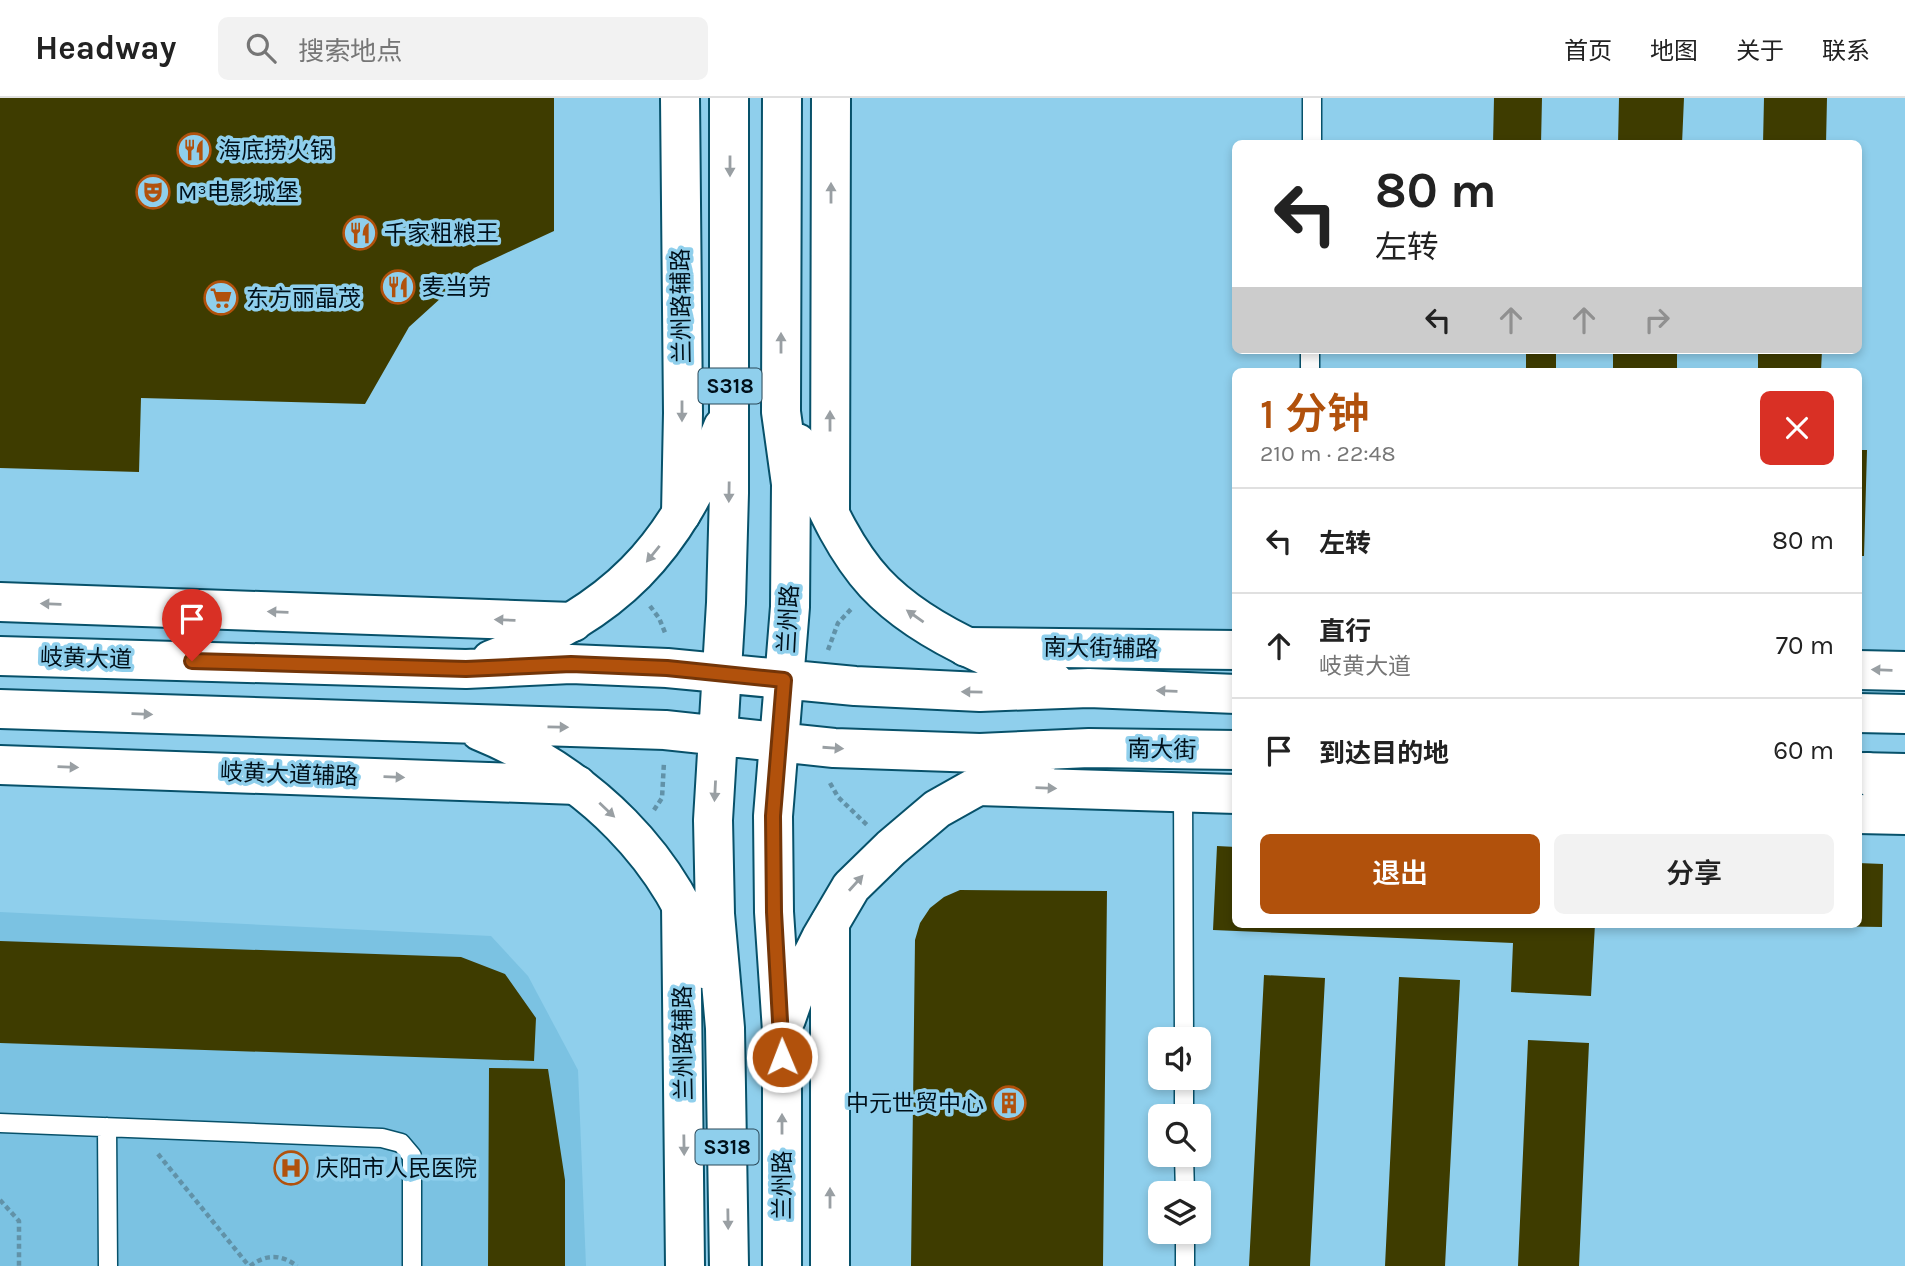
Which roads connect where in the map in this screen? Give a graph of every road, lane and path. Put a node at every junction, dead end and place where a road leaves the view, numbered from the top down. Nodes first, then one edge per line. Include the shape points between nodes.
1 (680, 98) edge
2 (729, 98) edge
3 (782, 98) edge
4 (831, 98) edge
5 (1312, 98) edge
6 (1311, 140) edge
7 (730, 408) junction
8 (781, 411) junction
9 (830, 513) junction
10 (681, 514) junction
11 (0, 602) edge
12 (573, 622) junction
13 (965, 647) junction
14 (1232, 650) edge
15 (0, 656) edge
16 (466, 669) junction
17 (1862, 670) edge
18 (1905, 671) edge
19 (721, 673) junction
20 (784, 680) junction
21 (1089, 688) junction
22 (1232, 694) edge
23 (0, 709) edge
24 (465, 725) junction
25 (718, 736) junction
26 (779, 742) junction
27 (1089, 748) junction
28 (1232, 750) edge
29 (0, 765) edge
30 (1863, 772) edge
31 (1905, 774) edge
32 (577, 785) junction
33 (978, 786) junction
34 (1183, 792) junction
35 (1232, 794) edge
36 (1905, 808) edge
37 (1862, 814) edge
38 (1905, 815) edge
39 (681, 905) junction
40 (830, 923) junction
41 (1184, 1027) edge
42 (725, 1028) junction
43 (782, 1031) junction
44 (0, 1123) edge
45 (107, 1128) junction
46 (137, 1129) junction
47 (0, 1200) edge
48 (1185, 1244) edge
49 (19, 1266) edge
50 (108, 1266) edge
51 (249, 1266) edge
52 (297, 1266) edge
53 (412, 1266) edge
54 (685, 1266) edge
55 (729, 1266) edge
56 (782, 1266) edge
57 (830, 1266) edge
58 (1185, 1266) edge

1 -> 10 main road, 兰州路辅路
2 -> 7 main road, S318
8 -> 3 main road, 兰州路 / S318
9 -> 4 main road
5 - 6 lane
7 - 10 main road
7 -> 19 main road, S318
8 - 9 main road
8 - 20 main road, 兰州路 / S318 via 791,484
13 -> 9 main road via 913,616 875,583
10 -> 12 main road via 629,581
12 -> 11 main road
12 - 16 main road
13 - 14 main road, 南大街辅路
13 - 21 main road via 1044,679
15 - 16 main road, 岐黄大道
16 - 19 main road, 岐黄大道 via 571,664
18 -> 17 main road
19 - 20 main road, 岐黄大道
19 - 25 main road, S318
21 -> 20 main road, 岐黄大道 via 980,692
20 - 26 main road, 兰州路 / S318
22 -> 21 main road
23 -> 24 main road
24 -> 25 main road via 665,730
24 - 32 main road via 518,748
25 - 26 main road
25 -> 42 main road, S318 via 713,820 715,914
26 -> 27 main road via 980,753
26 - 43 main road, 兰州路 / S318 via 773,885
27 - 28 main road, 南大街
27 - 33 main road via 1036,759
29 -> 32 main road, 岐黄大道辅路
30 - 31 main road
30 - 36 main road
32 -> 39 main road via 636,838
33 -> 34 main road
40 -> 33 main road via 851,887 891,848 937,809
34 - 35 main road
34 - 41 lane
37 - 38 main road
39 - 42 main road via 704,956
39 -> 54 main road, 兰州路辅路
40 - 43 main road via 799,982
57 -> 40 main road
42 -> 55 main road, S318
56 -> 43 main road, 兰州路 / S318
44 - 45 lane
45 - 46 lane
45 - 50 lane
46 - 51 path
46 - 53 lane via 382,1138 401,1143 412,1156
47 - 49 path via 19,1221
48 - 58 lane
51 - 52 path via 268,1256 279,1256

